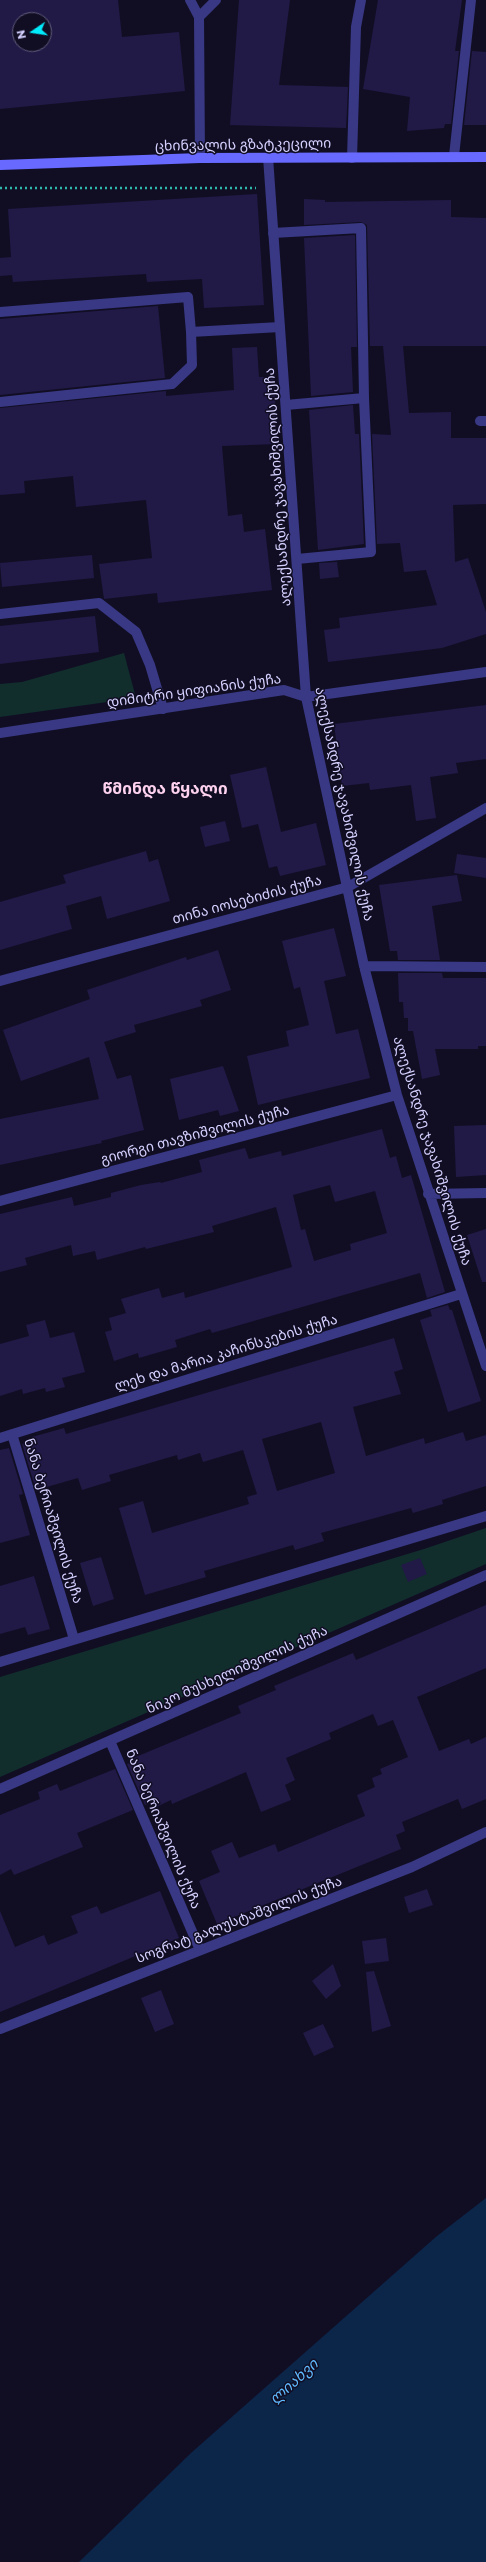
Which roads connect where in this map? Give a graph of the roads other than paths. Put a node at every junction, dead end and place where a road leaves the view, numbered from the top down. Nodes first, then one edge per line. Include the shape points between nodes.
1 (190, 0) edge
2 (216, 0) edge
3 (361, 0) edge
4 (471, 0) edge
5 (199, 17) junction
6 (454, 156) junction
7 (268, 157) junction
8 (486, 157) edge
9 (200, 158) junction
10 (352, 158) junction
11 (0, 165) edge
12 (273, 233) junction
13 (0, 312) edge
14 (280, 327) junction
15 (191, 332) junction
16 (364, 398) junction
17 (0, 402) edge
18 (286, 406) junction
19 (297, 559) junction
20 (0, 614) edge
21 (486, 672) edge
22 (306, 697) junction
23 (163, 709) junction
24 (0, 733) edge
25 (486, 808) edge
26 (348, 887) junction
27 (364, 966) junction
28 (486, 967) edge
29 (0, 981) edge
30 (397, 1095) junction
31 (486, 1193) edge
32 (428, 1194) junction
33 (0, 1201) edge
34 (461, 1294) junction
35 (486, 1366) edge
36 (12, 1434) junction
37 (0, 1438) edge
38 (486, 1516) edge
39 (486, 1575) edge
40 (74, 1639) junction
41 (0, 1662) edge
42 (110, 1741) junction
43 (0, 1789) edge
44 (486, 1832) edge
45 (200, 1950) junction
46 (0, 2028) edge

1 - 5 street
2 - 5 street
3 - 10 street via 356,27
4 - 6 street
5 - 9 street
6 - 8 main road, ცხინვალის გზატკეცილი
6 - 10 main road, ცხინვალის გზატკეცილი
7 - 9 main road, ცხინვალის გზატკეცილი
7 - 10 main road, ცხინვალის გზატკეცილი
7 - 12 street, ალექსანდრე ჯავახიშვილის ქუჩა
9 - 11 main road, ცხინვალის გზატკეცილი
12 - 14 street, ალექსანდრე ჯავახიშვილის ქუჩა
12 - 16 street via 361,228
13 - 15 street via 188,297
14 - 15 street
14 - 18 street, ალექსანდრე ჯავახიშვილის ქუჩა
15 - 17 street via 192,365 172,384
16 - 18 street
16 - 19 street via 371,552
18 - 19 street, ალექსანდრე ჯავახიშვილის ქუჩა
19 - 22 street, ალექსანდრე ჯავახიშვილის ქუჩა
20 - 23 street via 98,604 136,632 150,665
21 - 22 street, დიმიტრი ყიფიანის ქუჩა
22 - 23 street, დიმიტრი ყიფიანის ქუჩა via 284,690
22 - 26 street, ალექსანდრე ჯავახიშვილის ქუჩა
23 - 24 street, დიმიტრი ყიფიანის ქუჩა
25 - 26 street, თინა იოსებიძის ქუჩა
26 - 27 street, ალექსანდრე ჯავახიშვილის ქუჩა
26 - 29 street, თინა იოსებიძის ქუჩა
27 - 28 street
27 - 30 street, ალექსანდრე ჯავახიშვილის ქუჩა
30 - 32 street, ალექსანდრე ჯავახიშვილის ქუჩა
30 - 33 street, გიორგი თავზიშვილის ქუჩა
31 - 32 street
32 - 34 street, ალექსანდრე ჯავახიშვილის ქუჩა
34 - 35 street, ალექსანდრე ჯავახიშვილის ქუჩა
34 - 36 street, ლეხ და მარია კაჩინსკების ქუჩა
36 - 37 street, ლეხ და მარია კაჩინსკების ქუჩა
36 - 40 street, ნანა ბერიაშვილის ქუჩა
38 - 40 street
39 - 42 street, ნიკო მუსხელიშვილის ქუჩა
40 - 41 street
42 - 43 street, ნიკო მუსხელიშვილის ქუჩა
42 - 45 street, ნანა ბერიაშვილის ქუჩა
44 - 45 street, სოგრატ გალუსტაშვილის ქუჩა via 412,1867
45 - 46 street, სოგრატ გალუსტაშვილის ქუჩა

